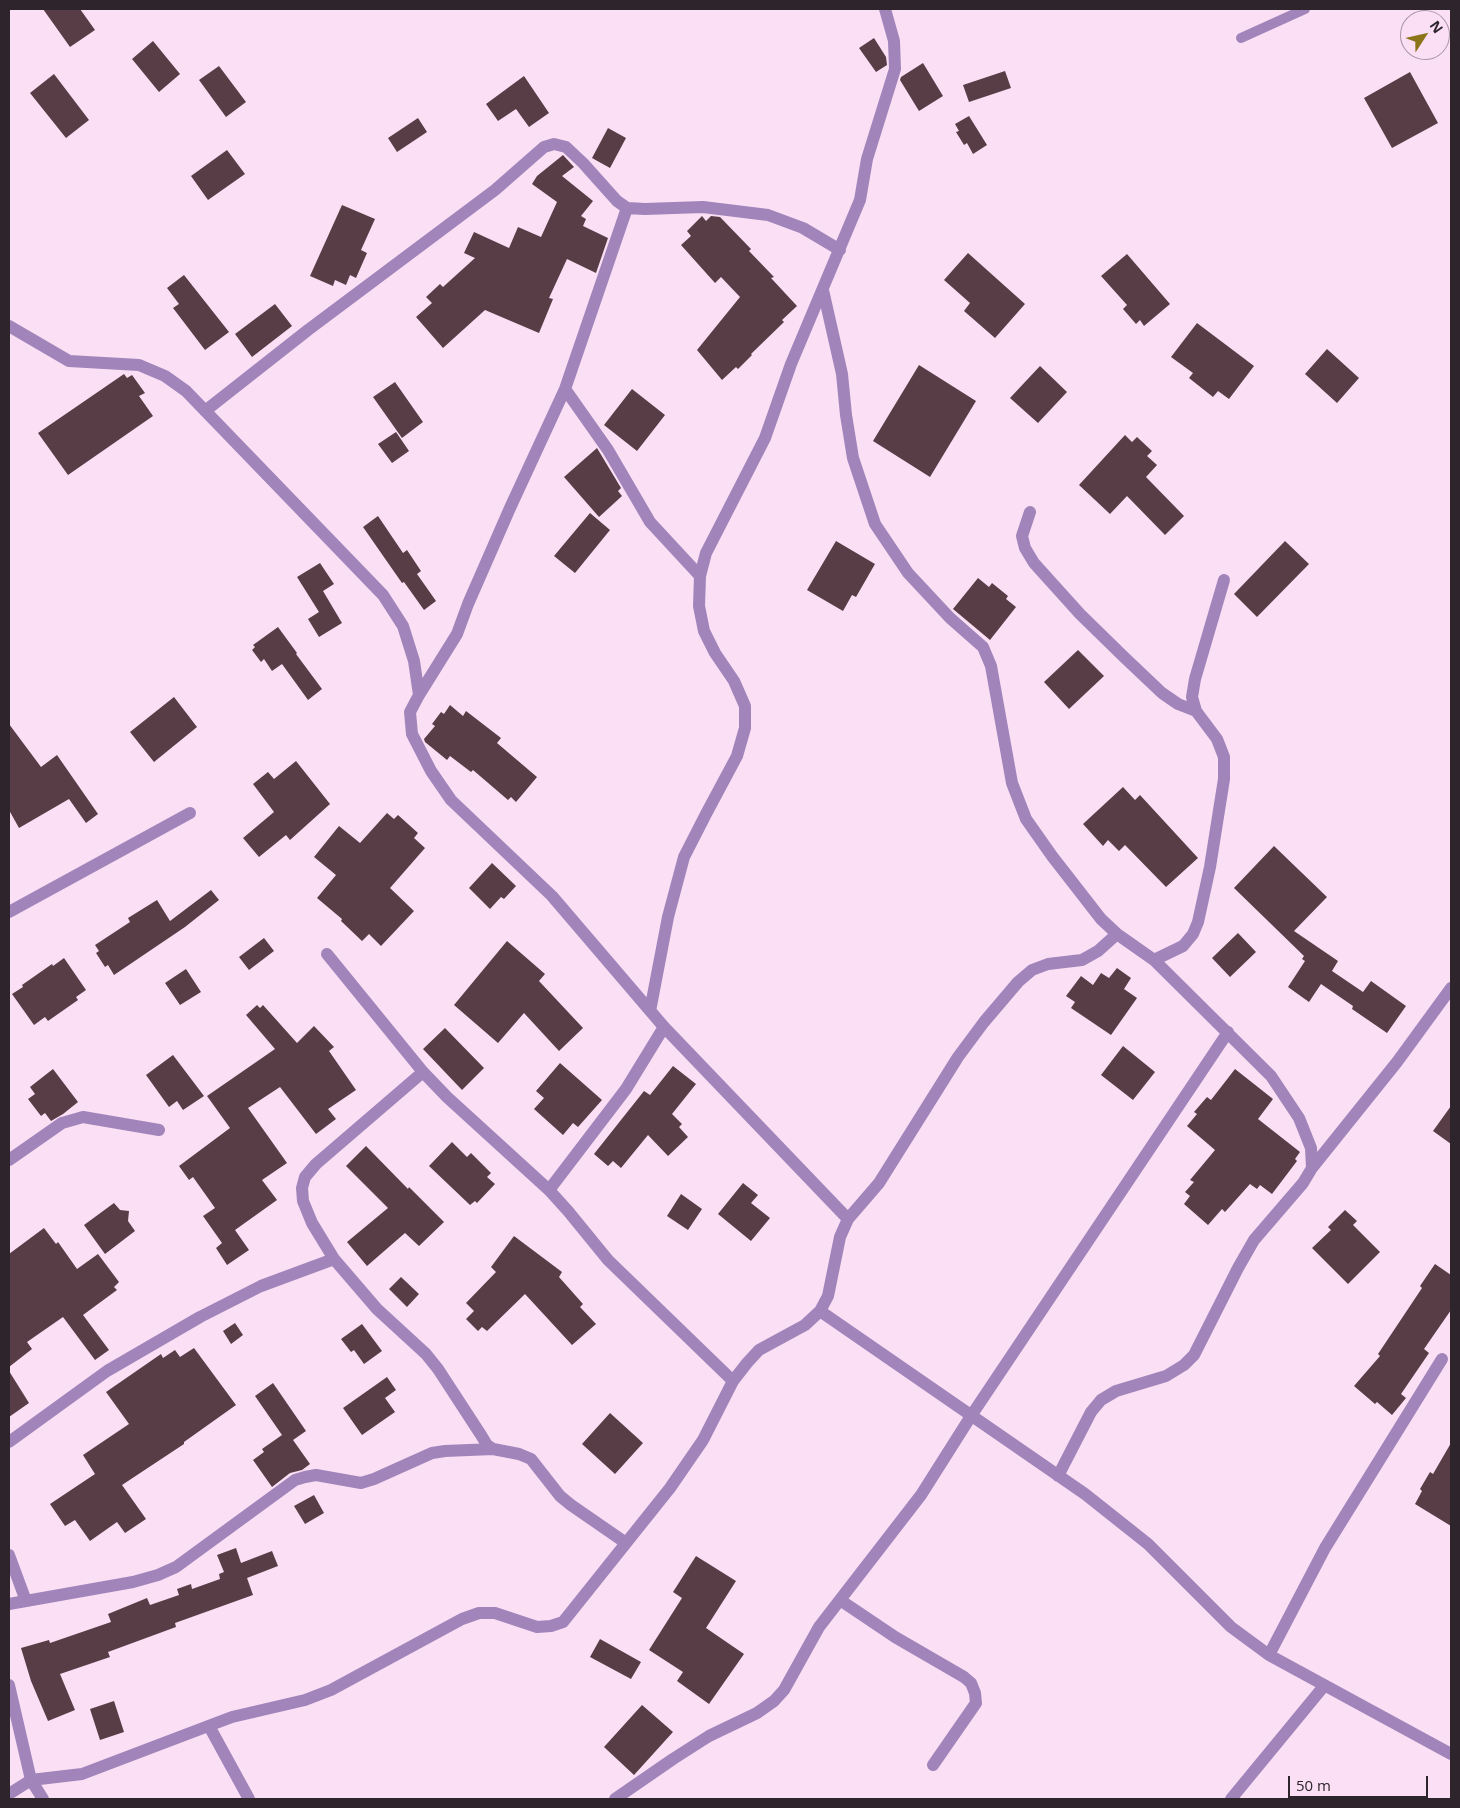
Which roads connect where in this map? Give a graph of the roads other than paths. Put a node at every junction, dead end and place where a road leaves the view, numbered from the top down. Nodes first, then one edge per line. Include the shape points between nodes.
1 (885, 9) edge
2 (1305, 9) edge
3 (1241, 38) dead end
4 (627, 208) junction
5 (840, 250) junction
6 (823, 290) junction
7 (9, 326) edge
8 (565, 389) junction
9 (205, 412) junction
10 (1030, 512) dead end
11 (700, 576) junction
12 (1224, 580) dead end
13 (420, 695) junction
14 (1196, 711) junction
15 (190, 813) dead end
16 (9, 912) edge
17 (1117, 934) junction
18 (327, 954) dead end
19 (1154, 960) junction
20 (1451, 988) edge
21 (650, 1011) junction
22 (664, 1028) junction
23 (1228, 1032) junction
24 (423, 1072) junction
25 (159, 1130) dead end
26 (9, 1160) edge
27 (1312, 1168) junction
28 (549, 1190) junction
29 (848, 1219) junction
30 (334, 1259) junction
31 (820, 1311) junction
32 (1442, 1359) dead end
33 (733, 1382) junction
34 (971, 1416) junction
35 (9, 1442) edge
36 (493, 1449) junction
37 (1058, 1476) junction
38 (626, 1543) junction
39 (9, 1555) edge
40 (840, 1600) junction
41 (26, 1601) junction
42 (9, 1604) edge
43 (1269, 1655) junction
44 (9, 1685) edge
45 (1324, 1686) junction
46 (209, 1726) junction
47 (1451, 1753) edge
48 (933, 1765) dead end
49 (30, 1780) junction
50 (9, 1794) edge
51 (43, 1799) edge
52 (249, 1799) edge
53 (615, 1799) edge
54 (1231, 1799) edge

1 - 5 street via 894,41 895,69 867,158 860,200
2 - 3 lane
4 - 5 street via 703,207 768,215 803,228
4 - 8 street
4 - 9 street via 566,147 554,144 544,147 495,190 308,330
5 - 6 street
6 - 11 street via 791,364 765,438 706,553
6 - 17 street via 842,374 853,458 875,524 908,573 950,618 984,647 992,666 1012,783 1026,820 1096,912
7 - 9 street via 69,361 139,365 165,376 186,391
8 - 11 street via 608,450 650,522
8 - 13 street via 502,525 457,634
9 - 13 street via 384,595 403,626
10 - 14 street via 1022,536 1034,563 1080,614 1156,687 1178,704
11 - 21 street via 704,631 745,706 746,728 737,756 684,857 666,926
12 - 14 street via 1195,679 1192,697
13 - 21 street via 410,712 412,734 451,800 552,896
14 - 19 street via 1217,739 1224,756 1224,779 1210,867 1193,934 1183,946
15 - 16 street
17 - 19 street
17 - 29 street via 1082,960 1048,964 1032,970 1018,982 958,1057 879,1183
18 - 24 street
19 - 23 street
20 - 27 street
21 - 22 street
22 - 28 street via 626,1089
22 - 29 street
23 - 27 street via 1272,1076 1299,1118 1311,1148
23 - 34 street
24 - 28 street via 446,1097
24 - 30 street via 304,1178 303,1201
25 - 26 street via 83,1117 62,1123
27 - 37 street via 1254,1240 1194,1356 1166,1376 1101,1400 1091,1412
28 - 33 street via 608,1260
29 - 31 street via 840,1237 828,1296
30 - 35 street via 261,1286 200,1317 107,1371
30 - 36 street via 377,1309 438,1368
31 - 33 street via 806,1324 760,1350
31 - 34 street
32 - 43 street via 1330,1540
33 - 38 street via 703,1440
34 - 37 street
34 - 40 street via 920,1495
36 - 38 street via 531,1459 571,1506
36 - 41 street via 432,1453 361,1483 316,1475 295,1480 176,1568 133,1582
37 - 43 street via 1148,1544 1231,1627
38 - 46 street via 563,1622 537,1627 495,1613 479,1613 462,1619 331,1690
39 - 41 street
40 - 48 street via 971,1683 976,1703
40 - 53 street via 819,1627 784,1690 774,1701 709,1736
41 - 42 street
43 - 45 street
44 - 49 street
45 - 47 street
45 - 54 street
46 - 49 street via 82,1774
46 - 52 street
49 - 50 street
49 - 51 street

